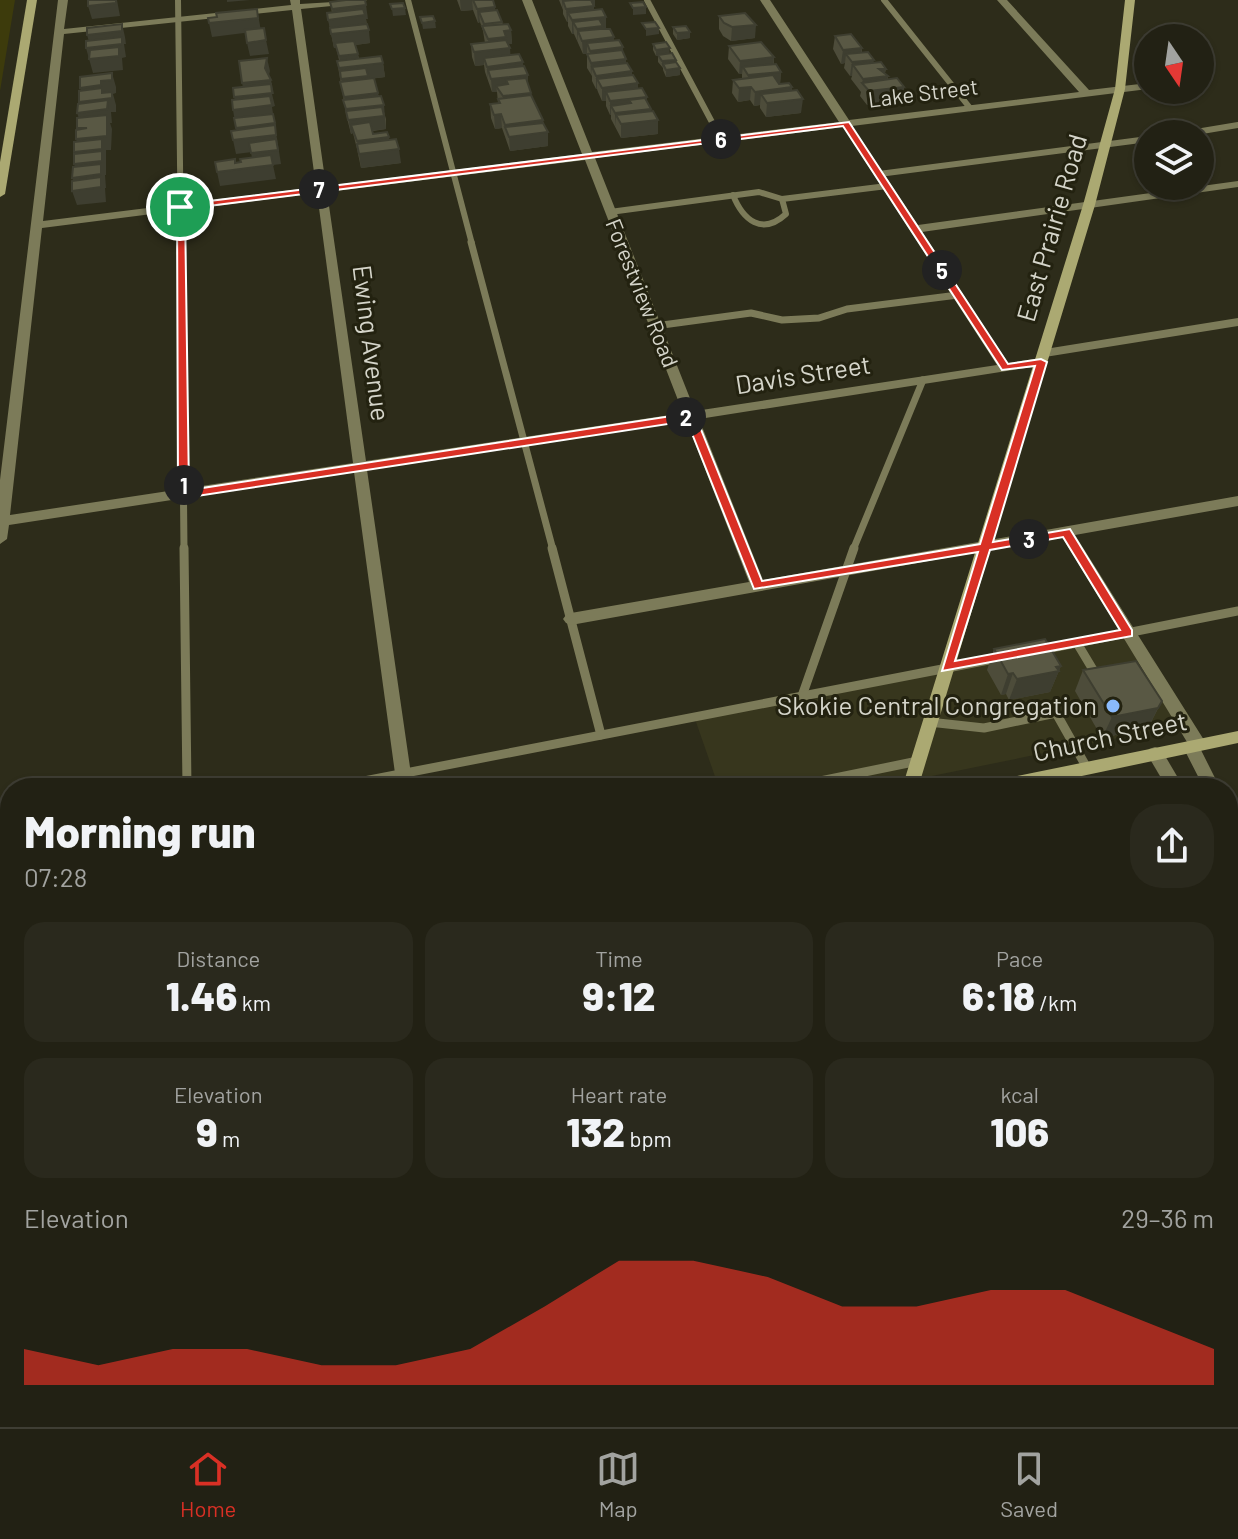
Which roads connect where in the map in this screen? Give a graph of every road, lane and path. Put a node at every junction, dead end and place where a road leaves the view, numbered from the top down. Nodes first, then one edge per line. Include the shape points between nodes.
1 (32, 0) edge
2 (63, 0) edge
3 (178, 0) edge
4 (362, 0) edge
5 (408, 0) edge
6 (527, 0) edge
7 (647, 0) edge
8 (765, 0) edge
9 (884, 0) edge
10 (1002, 0) edge
11 (1127, 2) edge
12 (296, 4) edge
13 (178, 19) junction
14 (59, 32) junction
15 (1134, 88) edge
16 (1120, 89) junction
17 (1086, 93) junction
18 (970, 108) junction
19 (846, 123) junction
20 (1238, 125) edge
21 (1214, 129) edge
22 (721, 139) junction
23 (1134, 141) edge
24 (1105, 144) junction
25 (588, 156) junction
26 (455, 172) junction
27 (879, 174) junction
28 (1238, 184) edge
29 (887, 186) junction
30 (323, 189) junction
31 (0, 194) edge
32 (733, 195) junction
33 (782, 199) junction
34 (1089, 205) junction
35 (180, 207) junction
36 (610, 212) junction
37 (37, 225) junction
38 (916, 229) junction
39 (958, 295) junction
40 (1238, 322) edge
41 (655, 326) junction
42 (1043, 357) junction
43 (1005, 368) junction
44 (923, 380) junction
45 (691, 417) junction
46 (523, 443) junction
47 (359, 468) junction
48 (184, 494) junction
49 (1238, 501) edge
50 (2, 521) junction
51 (1066, 532) junction
52 (0, 539) edge
53 (985, 547) junction
54 (845, 571) junction
55 (758, 586) junction
56 (1238, 611) edge
57 (571, 619) junction
58 (1128, 633) junction
59 (1077, 643) junction
60 (1033, 651) edge
61 (1004, 657) edge
62 (946, 668) junction
63 (1098, 678) edge
64 (802, 696) junction
65 (929, 722) junction
66 (601, 735) junction
67 (1238, 737) edge
68 (1194, 746) junction
69 (1155, 754) junction
70 (918, 761) junction
71 (1087, 768) junction
72 (187, 778) edge
73 (404, 778) edge
74 (417, 778) edge
75 (835, 778) edge
76 (913, 778) edge
77 (1040, 778) edge
78 (1170, 778) edge
79 (1208, 778) edge

1 - 31 street
2 - 14 street
3 - 13 lane
4 - 12 street
5 - 26 lane
6 - 25 street, Forestview Road
7 - 22 lane
8 - 19 street
9 - 18 lane
10 - 17 street
11 - 16 street, East Prairie Road
12 - 13 street
12 - 30 street, Ewing Avenue
13 - 14 street
13 - 35 lane
14 - 37 street
15 - 16 street, Lake Street
16 - 17 street, Lake Street
16 - 24 street, East Prairie Road
17 - 18 street, Lake Street
18 - 19 street, Lake Street
19 - 22 street, Lake Street
19 - 27 street
20 - 21 lane
22 - 25 street, Lake Street
23 - 24 lane
24 - 27 lane
24 - 34 street, East Prairie Road
25 - 26 street, Lake Street
25 - 36 street, Forestview Road
26 - 30 street, Lake Street
26 - 46 lane
27 - 29 street
28 - 34 street
29 - 33 lane
29 - 38 street
30 - 35 street, Lake Street
30 - 47 street, Ewing Avenue
32 - 33 lane via 759,192
32 - 33 lane via 745,219 767,224 786,214
32 - 36 lane
34 - 38 street
34 - 42 street, East Prairie Road
35 - 37 street, Lake Street
35 - 48 lane
36 - 41 street, Forestview Road
37 - 50 street
38 - 39 street
39 - 41 lane via 847,309 819,318 782,320 751,313
39 - 43 street
40 - 42 street, Davis Street
41 - 45 street, Forestview Road
42 - 43 street, Davis Street
42 - 53 street, East Prairie Road
43 - 44 street, Davis Street
44 - 45 street, Davis Street
44 - 54 lane
45 - 46 street, Davis Street
45 - 55 street, Forestview Road
46 - 47 street, Davis Street
46 - 57 lane
47 - 48 street, Davis Street
47 - 73 street, Ewing Avenue
48 - 50 street, Davis Street
48 - 72 lane
49 - 51 street
50 - 52 street
51 - 53 street
51 - 58 street
53 - 54 street
53 - 62 street, East Prairie Road
54 - 55 street
54 - 64 lane
55 - 57 street
56 - 58 lane
57 - 66 lane
58 - 59 lane
58 - 68 street
59 - 60 lane
59 - 63 lane
61 - 62 lane
62 - 64 lane
62 - 65 street, East Prairie Road
64 - 66 lane
65 - 70 street, East Prairie Road
65 - 71 lane via 984,728 1056,713
66 - 74 lane
67 - 68 street, Church Street
68 - 69 street, Church Street
68 - 79 street
69 - 71 street, Church Street
69 - 78 street
70 - 75 lane
70 - 76 street, East Prairie Road
71 - 77 street, Church Street

